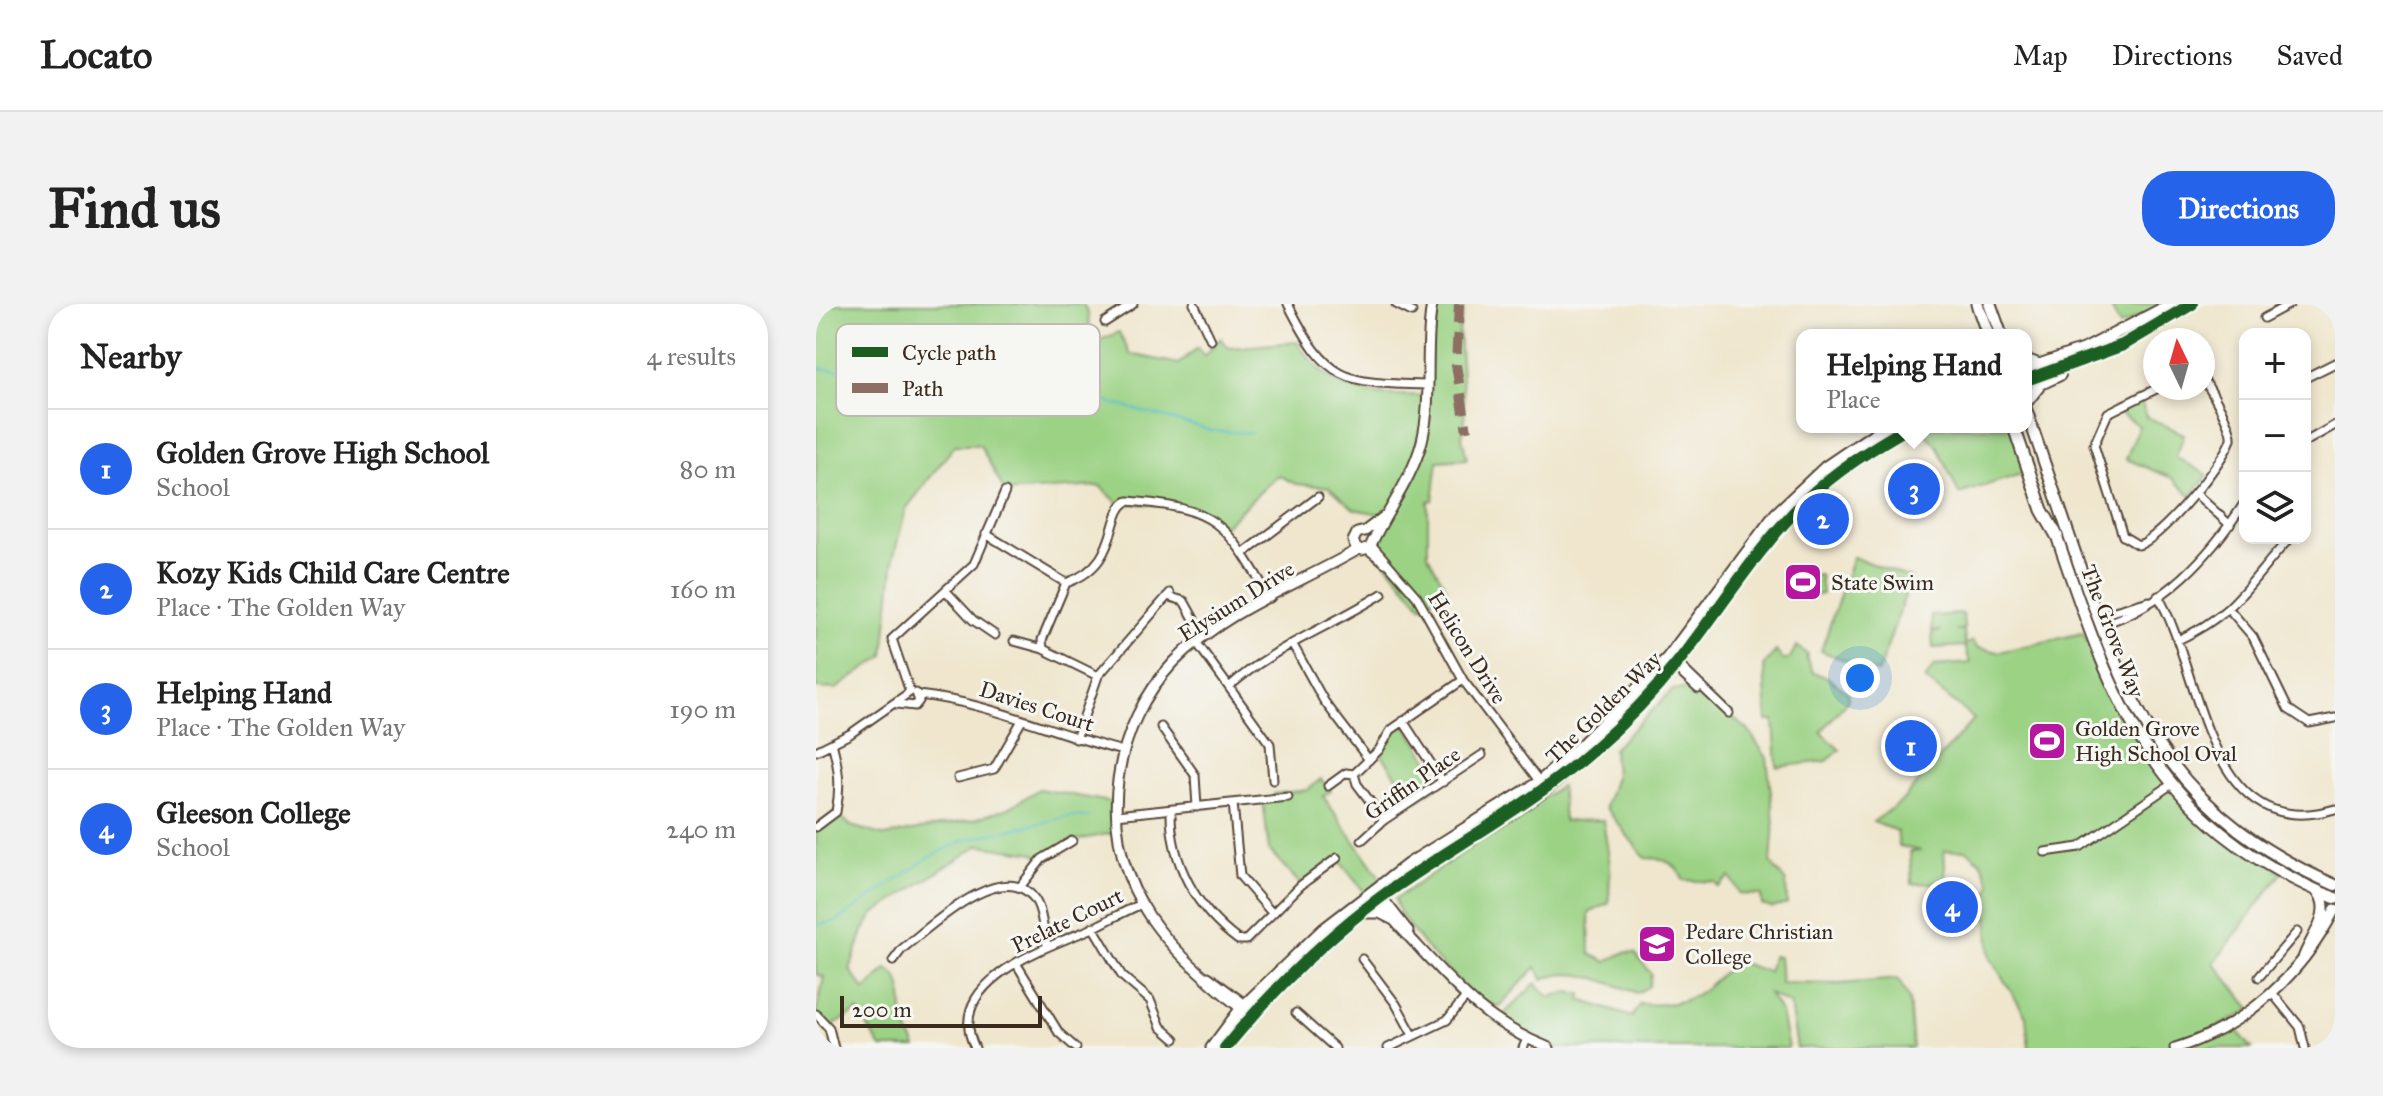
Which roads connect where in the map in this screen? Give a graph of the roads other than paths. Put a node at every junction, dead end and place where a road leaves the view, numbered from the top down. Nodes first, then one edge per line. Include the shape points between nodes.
1 (1133, 304) edge
2 (1194, 304) edge
3 (1288, 304) edge
4 (1396, 304) edge
5 (1432, 304) edge
6 (1977, 304) edge
7 (1990, 304) edge
8 (2171, 304) edge
9 (2192, 304) edge
10 (2290, 304) edge
11 (1412, 312) dead end
12 (2264, 318) dead end
13 (1105, 322) dead end
14 (1986, 329) edge
15 (2000, 329) edge
16 (1211, 340) dead end
17 (2089, 359) junction
18 (2032, 362) edge
19 (2335, 363) edge
20 (2039, 365) junction
21 (2032, 367) edge
22 (2311, 375) edge
23 (2032, 378) edge
24 (1428, 385) junction
25 (2143, 396) edge
26 (2032, 397) edge
27 (2214, 400) edge
28 (2032, 424) edge
29 (2335, 425) edge
30 (1878, 433) edge
31 (1899, 433) edge
32 (2019, 433) edge
33 (2311, 439) edge
34 (1820, 480) junction
35 (1005, 492) dead end
36 (2195, 493) junction
37 (1318, 497) dead end
38 (2239, 511) edge
39 (2230, 525) junction
40 (986, 534) junction
41 (2057, 536) joint
42 (1365, 543) junction
43 (2285, 544) edge
44 (1244, 553) junction
45 (1066, 583) junction
46 (946, 591) junction
47 (1382, 594) dead end
48 (1270, 598) junction
49 (2154, 598) junction
50 (1712, 606) junction
51 (2229, 609) junction
52 (1194, 619) dead end
53 (2099, 620) junction
54 (2087, 625) junction
55 (995, 635) dead end
56 (2178, 640) junction
57 (1014, 641) dead end
58 (1197, 643) junction
59 (1293, 645) junction
60 (1043, 649) junction
61 (1673, 662) junction
62 (1098, 676) junction
63 (1463, 680) junction
64 (1229, 687) junction
65 (912, 698) junction
66 (1729, 713) dead end
67 (2335, 718) edge
68 (1403, 721) junction
69 (1021, 722) junction
70 (1161, 727) dead end
71 (1076, 739) junction
72 (832, 743) junction
73 (816, 751) edge
74 (1123, 751) junction
75 (1482, 755) dead end
76 (1369, 760) junction
77 (1356, 772) junction
78 (2182, 776) junction
79 (958, 778) dead end
80 (1273, 780) dead end
81 (1443, 782) junction
82 (2172, 784) junction
83 (1328, 786) dead end
84 (1543, 786) junction
85 (1288, 797) dead end
86 (1233, 803) junction
87 (1197, 807) junction
88 (2335, 809) edge
89 (1171, 810) junction
90 (1116, 815) junction
91 (1384, 820) junction
92 (816, 827) edge
93 (1362, 840) dead end
94 (1072, 841) dead end
95 (2045, 852) dead end
96 (1337, 858) dead end
97 (1380, 884) junction
98 (2335, 885) edge
99 (1020, 887) junction
100 (2319, 892) junction
101 (1381, 898) junction
102 (2334, 900) edge
103 (1142, 904) junction
104 (1360, 907) junction
105 (1272, 913) junction
106 (1392, 918) junction
107 (2322, 920) junction
108 (1093, 927) junction
109 (2297, 932) dead end
110 (1047, 944) junction
111 (1416, 944) junction
112 (2283, 952) junction
113 (1362, 959) dead end
114 (2301, 960) junction
115 (893, 961) dead end
116 (1016, 963) junction
117 (2259, 977) dead end
118 (2273, 994) junction
119 (1465, 998) junction
120 (1246, 1013) junction
121 (1296, 1013) dead end
122 (816, 1014) edge
123 (1413, 1035) junction
124 (1175, 1039) dead end
125 (1525, 1044) edge
126 (834, 1048) edge
127 (975, 1048) edge
128 (1076, 1048) edge
129 (1212, 1048) edge
130 (1225, 1048) edge
131 (1335, 1048) edge
132 (1388, 1048) edge
133 (1549, 1048) edge
134 (2175, 1048) edge
135 (2305, 1048) edge

1 - 13 street
2 - 16 street
3 - 24 street via 1316,355 1340,374 1365,384
4 - 11 street
5 - 24 street, Elysium Drive
6 - 14 main road
7 - 15 main road
8 - 20 main road via 2100,342
9 - 17 main road
10 - 12 street
17 - 23 main road
17 - 26 main road via 2081,368 2041,384
18 - 20 main road
19 - 22 street
20 - 21 main road
24 - 42 street, Elysium Drive via 1418,453 1404,487
25 - 36 street via 2108,413 2095,438 2094,450 2123,536 2143,544
27 - 36 street via 2231,435
28 - 53 main road, The Grove Way
29 - 33 street
30 - 34 main road, The Golden Way
31 - 34 main road, The Golden Way
32 - 41 main road via 2042,510
34 - 50 main road, The Golden Way
34 - 50 main road, The Golden Way via 1761,531
35 - 40 street
36 - 39 street
37 - 44 street
38 - 39 street
39 - 49 street via 2196,567
40 - 45 street
40 - 46 street via 974,564
41 - 54 main road, The Grove Way
42 - 48 street, Elysium Drive
42 - 63 street, Helicon Drive via 1427,613
43 - 51 street
44 - 45 street via 1202,512 1128,501 1117,511 1105,554
44 - 48 street
45 - 60 street
46 - 55 street
46 - 65 street via 892,639
47 - 59 street
48 - 58 street, Elysium Drive
49 - 53 street
49 - 56 street
50 - 61 main road, The Golden Way
51 - 56 street via 2214,623
51 - 67 street via 2253,637 2288,709 2309,723
52 - 62 street via 1184,601 1169,594
53 - 54 main road
53 - 78 main road, The Grove Way via 2130,699
54 - 82 main road, The Grove Way via 2131,728
56 - 88 street via 2195,702 2221,759 2243,789 2257,801 2289,813
57 - 60 street
58 - 64 street
58 - 74 street, Elysium Drive via 1174,661 1147,697
59 - 64 street via 1247,670
59 - 76 street via 1324,701
60 - 62 street
61 - 66 street
61 - 84 main road, The Golden Way via 1596,748
62 - 71 street
63 - 68 street
63 - 84 street, Helicon Drive
64 - 80 street via 1270,744
65 - 69 street, Davies Court via 940,697
65 - 72 street
68 - 76 street
68 - 81 street
69 - 71 street, Davies Court
69 - 79 street via 994,769
70 - 87 street via 1195,775
71 - 74 street, Davies Court
72 - 73 street
72 - 92 street via 841,774 838,802 831,819
74 - 90 street, Elysium Drive
75 - 81 street, Griffin Place
76 - 77 street
77 - 83 street
77 - 91 street via 1357,784
78 - 82 main road
78 - 98 main road, The Grove Way via 2254,841
81 - 91 street, Griffin Place
82 - 95 street via 2080,847
82 - 100 main road, The Grove Way via 2240,846
84 - 97 main road, The Golden Way
84 - 101 main road, The Golden Way
85 - 86 street
86 - 87 street
86 - 105 street via 1240,876
87 - 89 street
89 - 90 street
89 - 105 street via 1173,846 1202,906 1242,941
90 - 103 street, Elysium Drive via 1125,862
91 - 93 street, Griffin Place
94 - 99 street via 1042,859
96 - 105 street
97 - 101 main road
97 - 104 main road, The Golden Way
99 - 110 street via 1039,906
99 - 115 street via 979,892
100 - 102 main road, The Grove Way
100 - 107 main road via 2324,901
101 - 104 main road
101 - 106 street
101 - 111 street
102 - 107 street
102 - 114 street via 2315,945
103 - 108 street, Prelate Court
103 - 120 street, Elysium Drive via 1159,928 1240,1001
104 - 106 main road
104 - 120 main road, The Golden Way via 1323,930
106 - 111 street
107 - 114 main road
108 - 110 street, Prelate Court
108 - 124 street via 1122,976 1150,1000 1161,1027
109 - 112 street
110 - 116 street, Prelate Court
111 - 119 street
112 - 114 street
112 - 117 street
113 - 123 street
114 - 118 street
116 - 127 street, Prelate Court via 977,994 969,1018
116 - 128 street via 1059,1033
118 - 134 street via 2226,1026
118 - 135 street via 2300,1027
119 - 123 street via 1447,1020
119 - 125 street
120 - 129 main road, The Golden Way
120 - 130 main road, The Golden Way
121 - 131 street
122 - 126 street via 829,1028
123 - 132 street
125 - 133 street

